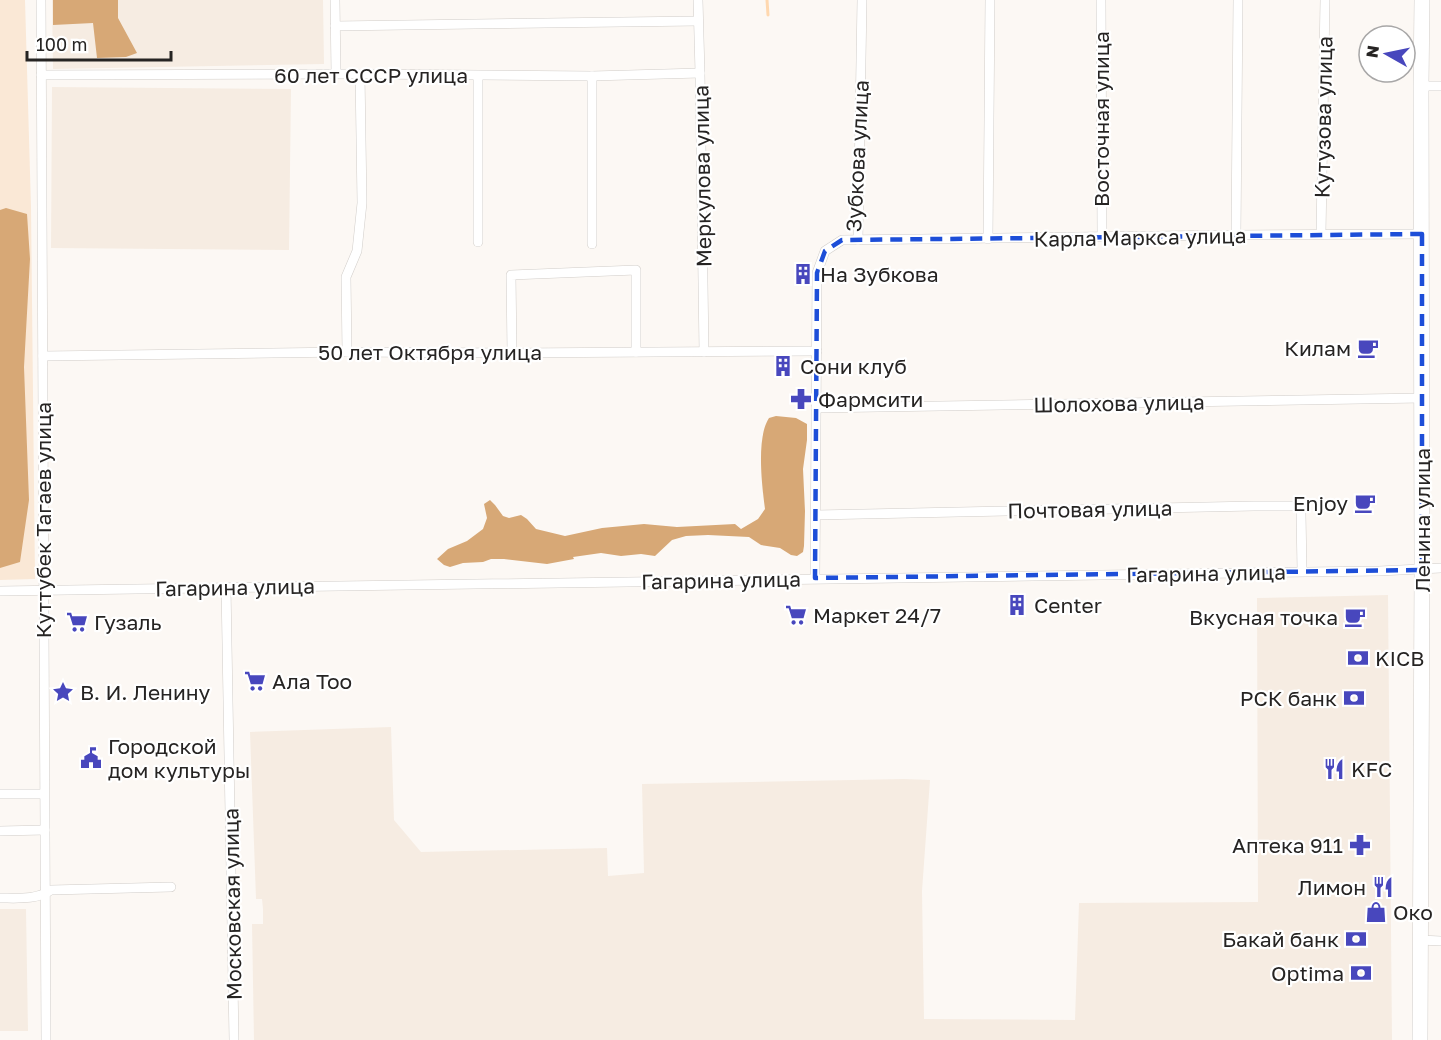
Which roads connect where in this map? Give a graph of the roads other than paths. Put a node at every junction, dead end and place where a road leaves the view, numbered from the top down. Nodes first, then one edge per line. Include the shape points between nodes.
1 (41, 0) edge
2 (335, 0) edge
3 (698, 0) edge
4 (862, 0) edge
5 (990, 0) edge
6 (1101, 0) edge
7 (1238, 0) edge
8 (1325, 0) edge
9 (1422, 0) edge
10 (698, 21) junction
11 (335, 26) junction
12 (700, 73) junction
13 (336, 74) junction
14 (360, 74) junction
15 (41, 75) junction
16 (478, 76) junction
17 (592, 76) junction
18 (1421, 86) junction
19 (1441, 86) edge
20 (1321, 234) junction
21 (1422, 234) junction
22 (1236, 235) junction
23 (1102, 237) junction
24 (988, 239) junction
25 (858, 240) junction
26 (478, 242) dead end
27 (592, 244) dead end
28 (817, 351) junction
29 (347, 352) junction
30 (636, 352) junction
31 (704, 352) junction
32 (512, 353) junction
33 (42, 356) junction
34 (1422, 398) junction
35 (816, 408) junction
36 (816, 515) junction
37 (1441, 568) edge
38 (1422, 570) junction
39 (1302, 571) junction
40 (815, 578) junction
41 (226, 587) junction
42 (44, 590) junction
43 (0, 591) edge
44 (0, 794) edge
45 (44, 794) junction
46 (45, 830) junction
47 (0, 831) edge
48 (171, 887) dead end
49 (45, 895) junction
50 (0, 898) edge
51 (1420, 940) junction
52 (1441, 941) edge
53 (46, 1040) edge
54 (234, 1040) edge
55 (1420, 1040) edge

1 - 15 street, Куттубек Тагаев улица
2 - 11 street
3 - 10 street, Меркулова улица
4 - 25 street, Зубкова улица
5 - 24 street
6 - 23 street, Восточная улица
7 - 22 street
8 - 20 street, Кутузова улица
9 - 18 main road, Ленина улица
10 - 11 street
10 - 12 street, Меркулова улица
11 - 13 street
12 - 17 street, 60 лет СССР улица
12 - 31 street, Меркулова улица
13 - 14 street, 60 лет СССР улица
13 - 15 street, 60 лет СССР улица
14 - 16 street, 60 лет СССР улица
14 - 29 street via 362,202 357,250 346,277
15 - 33 street, Куттубек Тагаев улица
16 - 17 street, 60 лет СССР улица
16 - 26 street
17 - 27 street
18 - 19 street
18 - 21 main road, Ленина улица
20 - 21 street, Карла Маркса улица
20 - 22 street, Карла Маркса улица
21 - 34 main road, Ленина улица
22 - 23 street, Карла Маркса улица
23 - 24 street, Карла Маркса улица
24 - 25 street, Карла Маркса улица
25 - 28 street, Зубкова улица via 842,240 825,251 817,273
28 - 31 street, 50 лет Октября улица
28 - 35 street, Зубкова улица
29 - 32 street, 50 лет Октября улица
29 - 33 street, 50 лет Октября улица
30 - 31 street, 50 лет Октября улица
30 - 32 street, 50 лет Октября улица
30 - 32 street via 636,270 511,274
33 - 42 street, Куттубек Тагаев улица
34 - 35 street, Шолохова улица
34 - 38 main road, Ленина улица
35 - 36 street, Зубкова улица
36 - 39 street, Почтовая улица via 1298,507
36 - 40 street, Зубкова улица
37 - 38 street, Гагарина улица
38 - 39 street, Гагарина улица
38 - 51 main road, Ленина улица
39 - 40 street, Гагарина улица
40 - 41 street, Гагарина улица
41 - 42 street, Гагарина улица
41 - 54 street, Московская улица
42 - 43 street, Гагарина улица
42 - 45 street, Куттубек Тагаев улица
44 - 45 street
45 - 46 street, Куттубек Тагаев улица
46 - 47 street
46 - 49 street, Куттубек Тагаев улица
48 - 49 street via 51,890
49 - 50 street
49 - 53 street, Куттубек Тагаев улица
51 - 52 street
51 - 55 main road, Ленина улица

